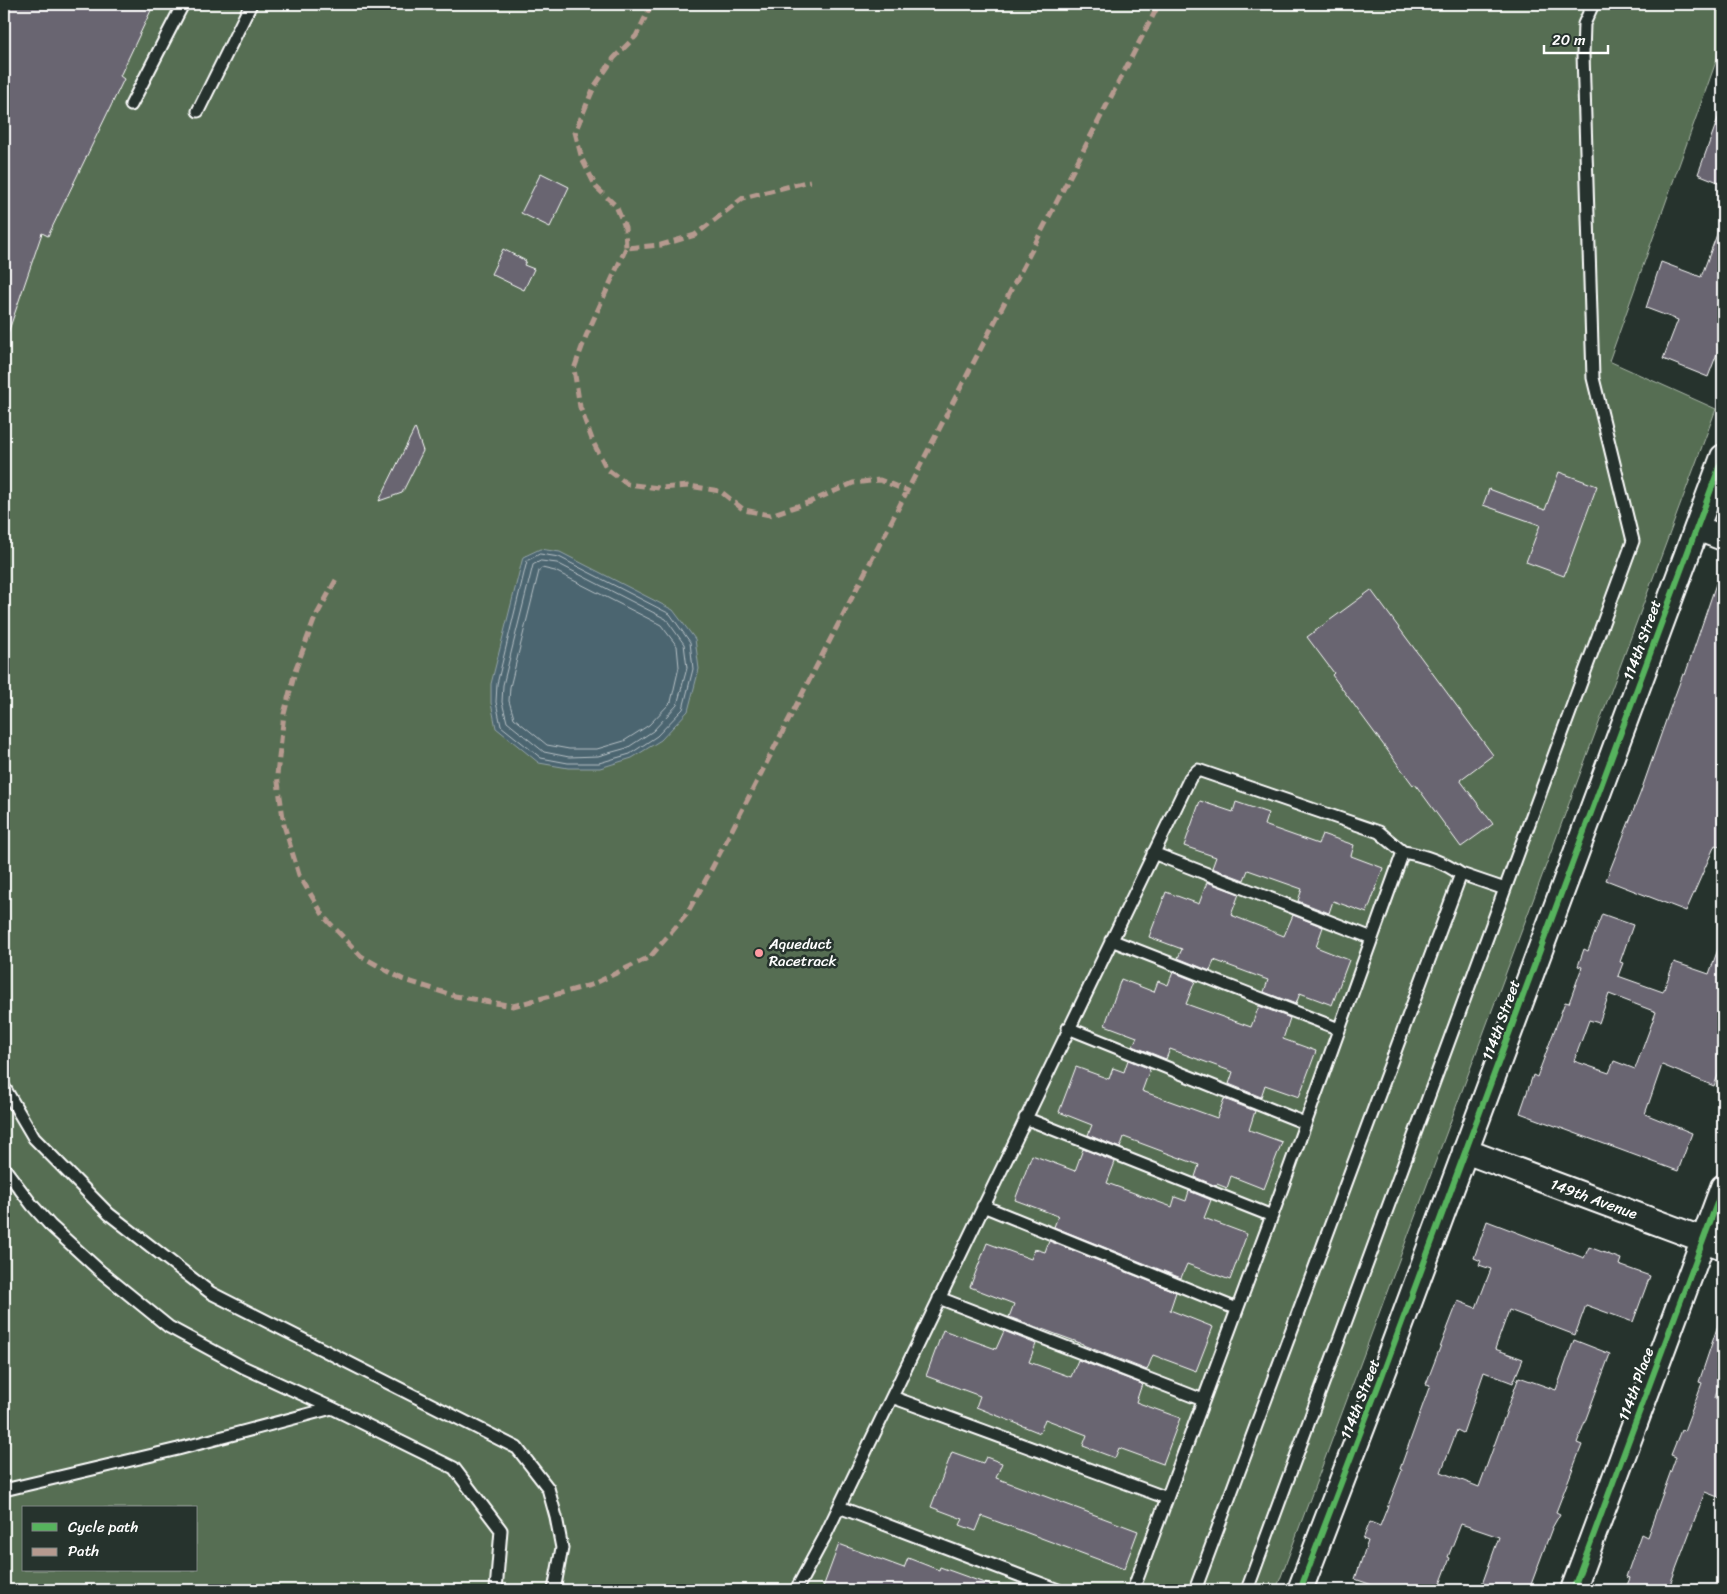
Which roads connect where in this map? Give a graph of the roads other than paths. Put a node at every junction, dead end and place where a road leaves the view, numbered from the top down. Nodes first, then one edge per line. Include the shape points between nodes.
1 (183, 4) edge
2 (251, 4) edge
3 (1593, 4) edge
4 (131, 106) dead end
5 (198, 112) dead end
6 (1723, 457) edge
7 (1697, 528) junction
8 (1723, 538) edge
9 (1403, 852) junction
10 (1153, 853) junction
11 (1462, 874) junction
12 (1505, 889) junction
13 (1372, 938) junction
14 (1111, 940) junction
15 (1068, 1028) junction
16 (1339, 1030) junction
17 (4, 1087) edge
18 (1025, 1118) junction
19 (1306, 1123) junction
20 (1465, 1151) junction
21 (4, 1170) edge
22 (1723, 1187) edge
23 (983, 1206) junction
24 (1272, 1216) junction
25 (1713, 1243) edge
26 (939, 1298) junction
27 (1237, 1309) junction
28 (892, 1397) junction
29 (1204, 1400) junction
30 (332, 1408) junction
31 (4, 1490) edge
32 (1167, 1498) junction
33 (839, 1507) junction
34 (496, 1590) edge
35 (554, 1590) edge
36 (796, 1590) edge
37 (1058, 1590) edge
38 (1133, 1590) edge
39 (1195, 1590) edge
40 (1247, 1590) edge
41 (1300, 1590) edge
42 (1573, 1590) edge

1 - 4 lane
2 - 5 lane
3 - 12 lane via 1584,24 1583,54 1592,378 1634,541
6 - 7 street, 114th Street
7 - 8 street
7 - 20 street, 114th Street
9 - 10 lane via 1379,832 1198,770 1190,778
9 - 11 lane via 1444,863
9 - 13 lane
10 - 13 lane
10 - 14 lane
11 - 12 lane
11 - 39 lane
12 - 40 lane
13 - 16 lane
14 - 15 lane
14 - 16 lane
15 - 18 lane
15 - 19 lane
16 - 19 lane
17 - 35 lane via 34,1138 109,1214 211,1293 516,1448 548,1488 556,1517 562,1548
18 - 23 lane
18 - 24 lane
19 - 24 lane
20 - 25 street, 149th Avenue
20 - 41 street, 114th Street
21 - 30 lane via 50,1225 169,1327 243,1367
22 - 25 street, 114th Place
23 - 26 lane
23 - 27 lane
24 - 27 lane
25 - 42 street, 114th Place
26 - 28 lane
26 - 29 lane
27 - 29 lane
28 - 32 lane
28 - 33 lane
29 - 32 lane
30 - 31 lane via 178,1450
30 - 34 lane via 454,1468 501,1530
32 - 38 lane
33 - 36 lane
33 - 37 lane

